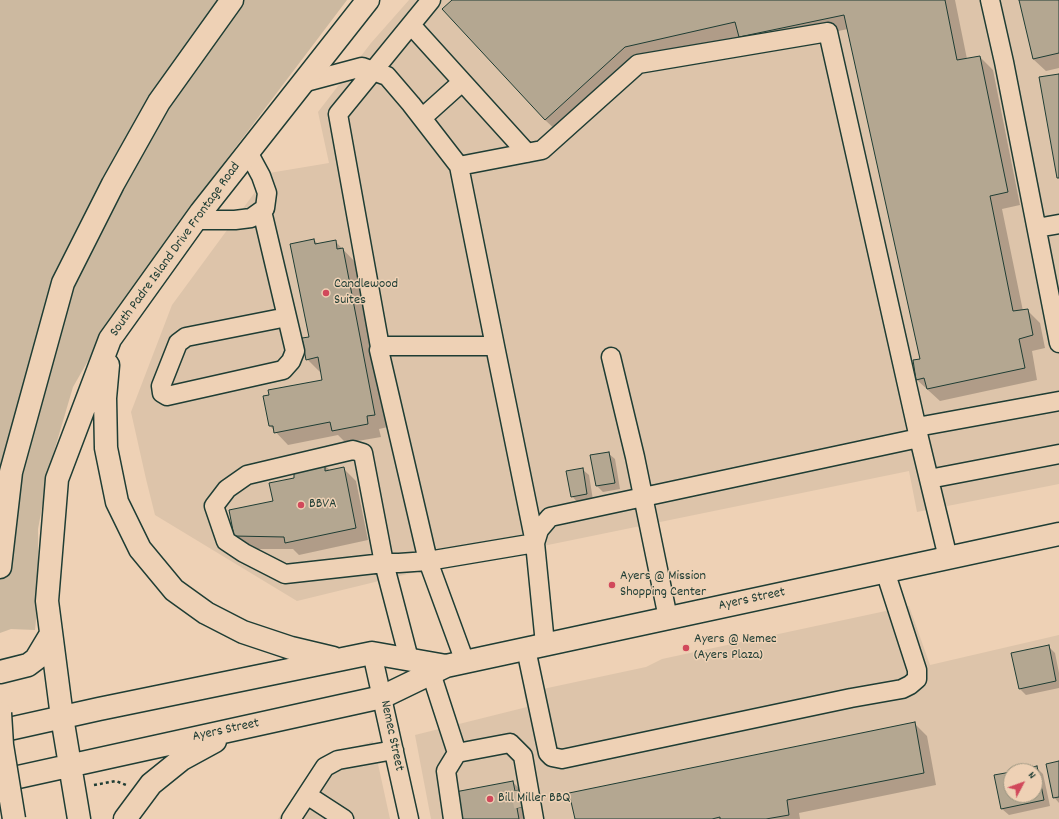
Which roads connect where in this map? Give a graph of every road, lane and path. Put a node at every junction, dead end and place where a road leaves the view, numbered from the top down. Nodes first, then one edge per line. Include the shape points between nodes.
1 (232, 0) edge
2 (368, 0) edge
3 (431, 0) edge
4 (990, 0) edge
5 (411, 25) junction
6 (374, 71) junction
7 (462, 82) junction
8 (302, 83) junction
9 (422, 118) junction
10 (248, 152) junction
11 (527, 153) junction
12 (458, 166) junction
13 (262, 211) junction
14 (195, 220) junction
15 (1059, 224) edge
16 (1037, 228) junction
17 (287, 317) junction
18 (110, 339) junction
19 (1059, 343) edge
20 (495, 346) junction
21 (380, 347) junction
22 (611, 357) dead end
23 (1059, 401) edge
24 (918, 432) junction
25 (1059, 454) edge
26 (929, 479) junction
27 (643, 497) junction
28 (1059, 534) edge
29 (535, 543) junction
30 (948, 558) junction
31 (428, 561) junction
32 (384, 563) junction
33 (0, 567) edge
34 (885, 571) junction
35 (668, 618) junction
36 (51, 634) junction
37 (536, 646) junction
38 (372, 653) junction
39 (340, 659) junction
40 (409, 660) junction
41 (447, 667) junction
42 (0, 672) edge
43 (382, 697) junction
44 (0, 713) edge
45 (62, 717) junction
46 (239, 728) junction
47 (0, 730) edge
48 (394, 750) junction
49 (457, 753) junction
50 (523, 756) junction
51 (71, 765) junction
52 (0, 781) edge
53 (87, 786) dead end
54 (128, 786) dead end
55 (307, 795) junction
56 (526, 809) edge
57 (14, 819) edge
58 (79, 819) edge
59 (125, 819) edge
60 (291, 819) edge
61 (344, 819) edge
62 (409, 819) edge
63 (453, 819) edge

1 - 33 main road via 159,102 113,184 63,283 11,472
2 - 8 main road, South Padre Island Drive Frontage Road
3 - 5 street
4 - 16 street
5 - 6 street
5 - 7 street
6 - 8 street via 362,67
6 - 9 street via 387,76
6 - 21 street via 338,114
7 - 9 street
7 - 11 street
8 - 10 main road, South Padre Island Drive Frontage Road
9 - 12 street
10 - 13 street via 267,193 265,208
10 - 14 main road, South Padre Island Drive Frontage Road
11 - 12 street
11 - 24 street via 542,150 638,64 828,32
12 - 20 street
13 - 14 street via 251,218
13 - 17 street
14 - 18 main road, South Padre Island Drive Frontage Road
15 - 16 street
16 - 19 street
17 - 17 street via 295,352 283,370 168,396 162,393 161,386 178,342 186,337
18 - 36 main road, South Padre Island Drive Frontage Road via 57,479 47,601
18 - 39 main road via 105,398 106,448 117,502 140,549 174,590 206,613 244,632 291,648
20 - 21 street
20 - 29 street
21 - 31 street
22 - 27 street
23 - 24 street
24 - 26 street
24 - 27 street
25 - 26 street
26 - 30 street
27 - 29 street via 550,517 539,530
27 - 35 street
28 - 30 main road, Ayers Street
29 - 31 street
29 - 37 street
30 - 34 main road, Ayers Street
31 - 32 street
31 - 41 street
32 - 32 street via 363,454 353,450 247,475 227,490 214,506 226,541 285,574
32 - 40 street
34 - 35 main road, Ayers Street
34 - 37 street via 917,670 917,679 902,689 562,759 552,757 548,753
35 - 37 main road, Ayers Street
36 - 42 main road via 36,659 28,665
36 - 45 main road, South Padre Island Drive Frontage Road
37 - 41 main road, Ayers Street
38 - 39 main road, Ayers Street
38 - 40 main road, Ayers Street
38 - 43 street, Nemec Street
39 - 45 main road, Ayers Street
40 - 41 main road, Ayers Street
41 - 43 main road, Ayers Street
41 - 49 street
43 - 46 main road, Ayers Street
43 - 48 street, Nemec Street
44 - 57 main road, bridge via 2,745
45 - 47 main road, Ayers Street
45 - 51 main road, South Padre Island Drive Frontage Road
46 - 51 main road, Ayers Street
46 - 59 main road via 182,759 151,784
48 - 55 street via 338,760 325,767
48 - 62 street, Nemec Street
49 - 50 street via 510,743
49 - 63 street via 446,772
50 - 56 street
50 - 56 street via 517,777
51 - 52 main road, Ayers Street
51 - 58 main road, South Padre Island Drive Frontage Road
53 - 54 path via 116,780
55 - 60 street
55 - 61 street

